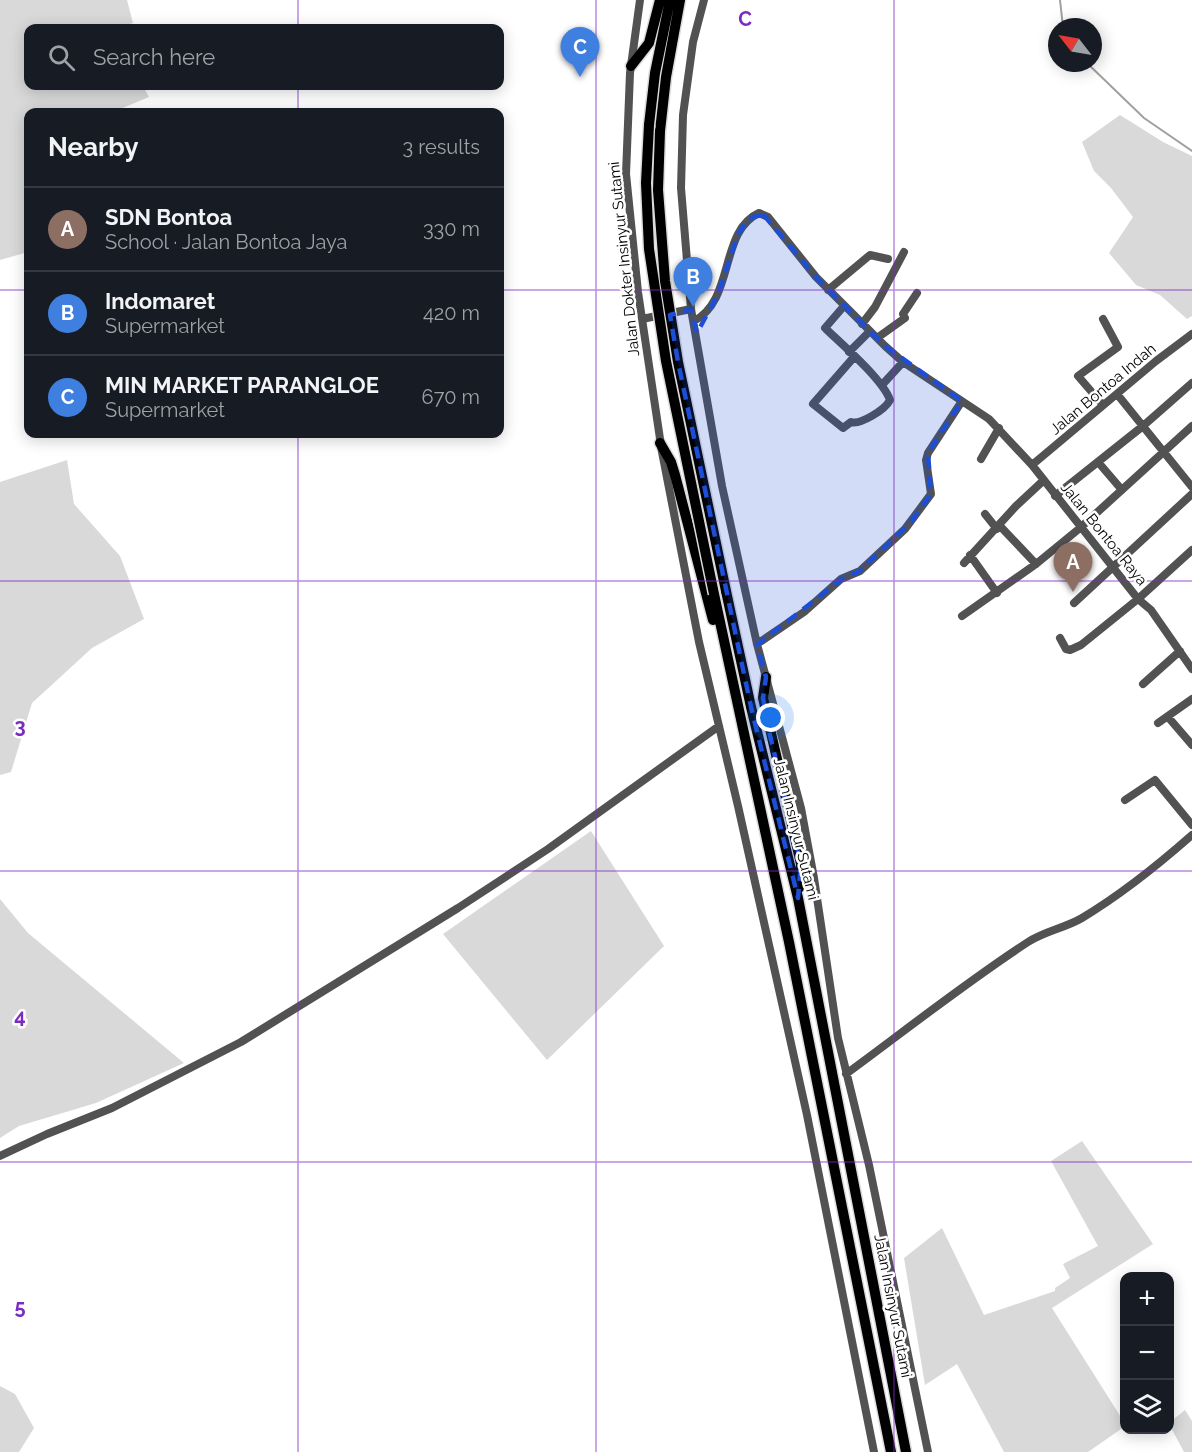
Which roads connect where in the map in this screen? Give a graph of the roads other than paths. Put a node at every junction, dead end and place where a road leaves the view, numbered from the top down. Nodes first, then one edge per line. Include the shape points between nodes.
1 (640, 0) edge
2 (660, 0) edge
3 (670, 0) edge
4 (680, 0) edge
5 (704, 0) edge
6 (631, 66) junction
7 (904, 252) dead end
8 (888, 259) dead end
9 (828, 290) junction
10 (917, 293) dead end
11 (844, 306) junction
12 (691, 309) junction
13 (642, 319) junction
14 (1103, 319) dead end
15 (694, 321) junction
16 (862, 324) junction
17 (870, 331) junction
18 (1192, 334) edge
19 (877, 338) junction
20 (852, 354) junction
21 (903, 362) junction
22 (1192, 383) edge
23 (882, 385) junction
24 (1117, 394) junction
25 (962, 401) junction
26 (1103, 405) junction
27 (1143, 426) junction
28 (1192, 426) edge
29 (999, 428) junction
30 (660, 443) junction
31 (1164, 452) junction
32 (981, 459) dead end
33 (1098, 462) junction
34 (1032, 465) junction
35 (1044, 480) junction
36 (1192, 487) edge
37 (1122, 490) junction
38 (1192, 494) edge
39 (1055, 496) junction
40 (985, 514) dead end
41 (998, 527) junction
42 (1080, 528) junction
43 (1192, 550) edge
44 (970, 555) junction
45 (964, 563) dead end
46 (1036, 564) junction
47 (1112, 566) junction
48 (997, 593) junction
49 (1138, 599) junction
50 (1074, 603) dead end
51 (962, 616) dead end
52 (1060, 638) dead end
53 (756, 645) junction
54 (1180, 651) junction
55 (728, 656) junction
56 (1192, 669) edge
57 (766, 677) junction
58 (1143, 684) dead end
59 (1192, 699) edge
60 (1168, 717) junction
61 (1158, 723) dead end
62 (719, 726) junction
63 (1192, 745) edge
64 (1125, 800) dead end
65 (1192, 825) edge
66 (1192, 835) edge
67 (798, 898) junction
68 (846, 1074) junction
69 (0, 1156) edge
70 (874, 1452) edge
71 (891, 1452) edge
72 (906, 1452) edge
73 (928, 1452) edge

1 - 6 street, Jalan Dokter Insinyur Sutami
2 - 6 highway via 649,43
3 - 55 highway, Jalan Insinyur Sutami, bridge via 649,125 646,183 650,258 666,361
4 - 67 highway, Jalan Insinyur Sutami, bridge via 660,131 658,190 665,281 726,591
5 - 12 street via 693,42 683,115 681,188
6 - 13 street, Jalan Dokter Insinyur Sutami via 626,174
7 - 16 street
8 - 9 street via 870,255
9 - 11 street, Jalan Bontoa Raya
9 - 15 street, Jalan Bontoa Raya via 768,217 759,213 738,234 718,294 705,315
10 - 19 street via 904,318
11 - 16 street, Jalan Bontoa Raya
11 - 20 street via 825,327
12 - 13 street
12 - 15 street
13 - 30 street, Jalan Dokter Insinyur Sutami
14 - 26 street via 1118,347 1078,376
15 - 53 street via 722,486
16 - 17 street, Jalan Bontoa Raya
17 - 19 street, Jalan Bontoa Raya
17 - 20 street
18 - 24 street, Jalan Bontoa Indah
19 - 21 street, Jalan Bontoa Raya
20 - 23 street
20 - 23 street via 813,404 843,428 872,416 890,403
21 - 23 street
21 - 25 street, Jalan Bontoa Raya
22 - 27 street
24 - 26 street, Jalan Bontoa Indah
24 - 27 street
25 - 29 street, Jalan Bontoa Raya
25 - 53 street via 928,453 931,494 911,522 860,571 841,579 804,612
26 - 34 street, Jalan Bontoa Indah
27 - 31 street
27 - 33 street
28 - 31 street
29 - 32 street
29 - 34 street, Jalan Bontoa Raya
30 - 55 highway via 673,468 714,625
30 - 62 street, Jalan Dokter Insinyur Sutami
31 - 36 street
31 - 37 street
33 - 37 street
33 - 39 street
34 - 35 street, Jalan Bontoa Raya
35 - 39 street, Jalan Bontoa Raya
35 - 41 street
37 - 42 street
38 - 47 street
39 - 42 street, Jalan Bontoa Raya
40 - 41 street
41 - 44 street
41 - 46 street
42 - 46 street
42 - 47 street, Jalan Bontoa Raya
43 - 49 street
44 - 45 street
44 - 48 street
46 - 48 street
47 - 49 street, Jalan Bontoa Raya
47 - 50 street
48 - 51 street
49 - 52 street via 1075,648 1066,649
49 - 54 street, Jalan Bontoa Raya via 1151,610
53 - 57 street
54 - 56 street, Jalan Bontoa Raya
54 - 58 street
55 - 71 highway, Jalan Insinyur Sutami
57 - 67 highway via 766,717 801,864
57 - 68 street via 801,808
59 - 60 street
60 - 61 street
60 - 63 street
62 - 69 street via 494,885 241,1042 112,1108
62 - 70 street, Jalan Dokter Insinyur Sutami via 807,1115
64 - 65 street via 1155,780
66 - 68 street via 1106,902 1073,923 1031,940
67 - 72 highway, Jalan Insinyur Sutami
68 - 73 street via 869,1165

